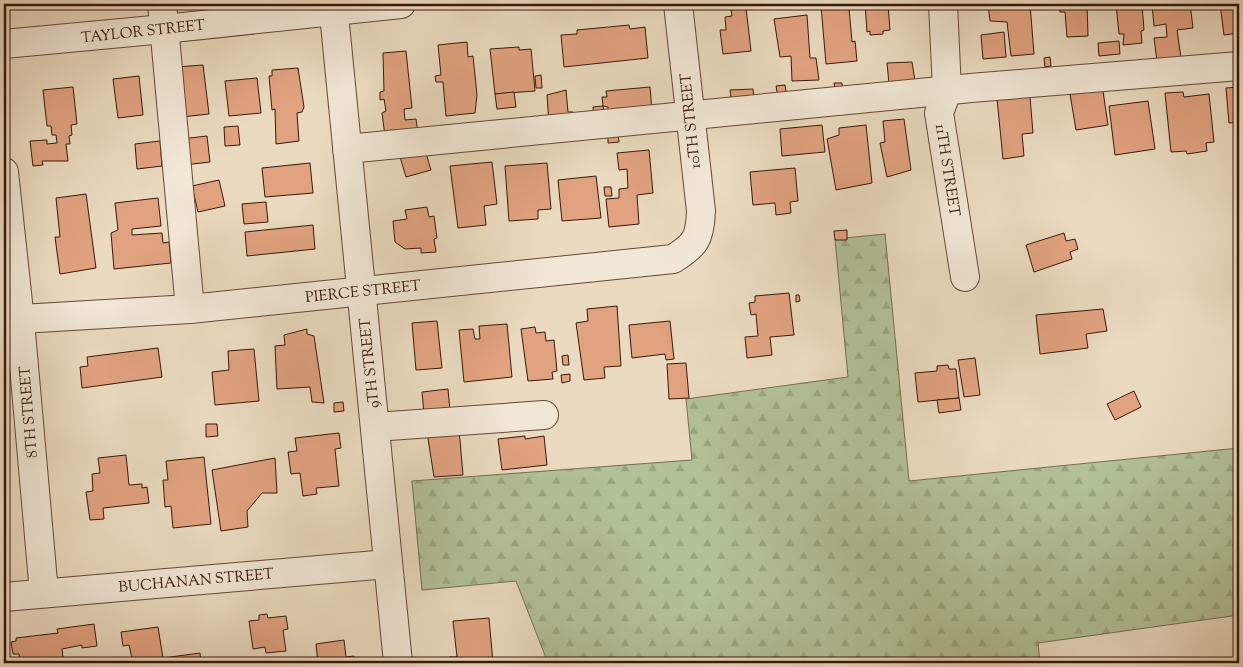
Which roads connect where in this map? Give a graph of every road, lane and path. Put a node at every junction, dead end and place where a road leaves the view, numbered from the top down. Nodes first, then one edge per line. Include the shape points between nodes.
1 (401, 4) edge
2 (678, 4) edge
3 (943, 4) edge
4 (333, 7) edge
5 (163, 17) edge
6 (4, 44) edge
7 (1239, 66) edge
8 (947, 91) junction
9 (690, 116) junction
10 (347, 148) junction
11 (4, 172) edge
12 (698, 237) joint
13 (965, 277) dead end
14 (361, 291) junction
15 (190, 309) junction
16 (12, 320) edge
17 (544, 415) dead end
18 (375, 426) junction
19 (388, 564) junction
20 (44, 593) junction
21 (4, 597) edge
22 (398, 663) edge

1 - 4 street, TAYLOR STREET
2 - 9 street, 10TH STREET
3 - 8 street, 11TH STREET
4 - 5 street, TAYLOR STREET
4 - 10 street, 9TH STREET
5 - 6 street, TAYLOR STREET
5 - 15 street
7 - 8 street
8 - 9 street
8 - 13 street, 11TH STREET via 939,113
9 - 10 street
9 - 12 street, 10TH STREET via 701,211
10 - 14 street, 9TH STREET
11 - 16 street, 8TH STREET
12 - 14 street, PIERCE STREET via 673,259 660,262
14 - 15 street, PIERCE STREET
14 - 18 street, 9TH STREET
15 - 16 street, PIERCE STREET
16 - 20 street, 8TH STREET
17 - 18 street
18 - 19 street, 9TH STREET
19 - 20 street, BUCHANAN STREET
19 - 22 street, 9TH STREET
20 - 21 street, BUCHANAN STREET

